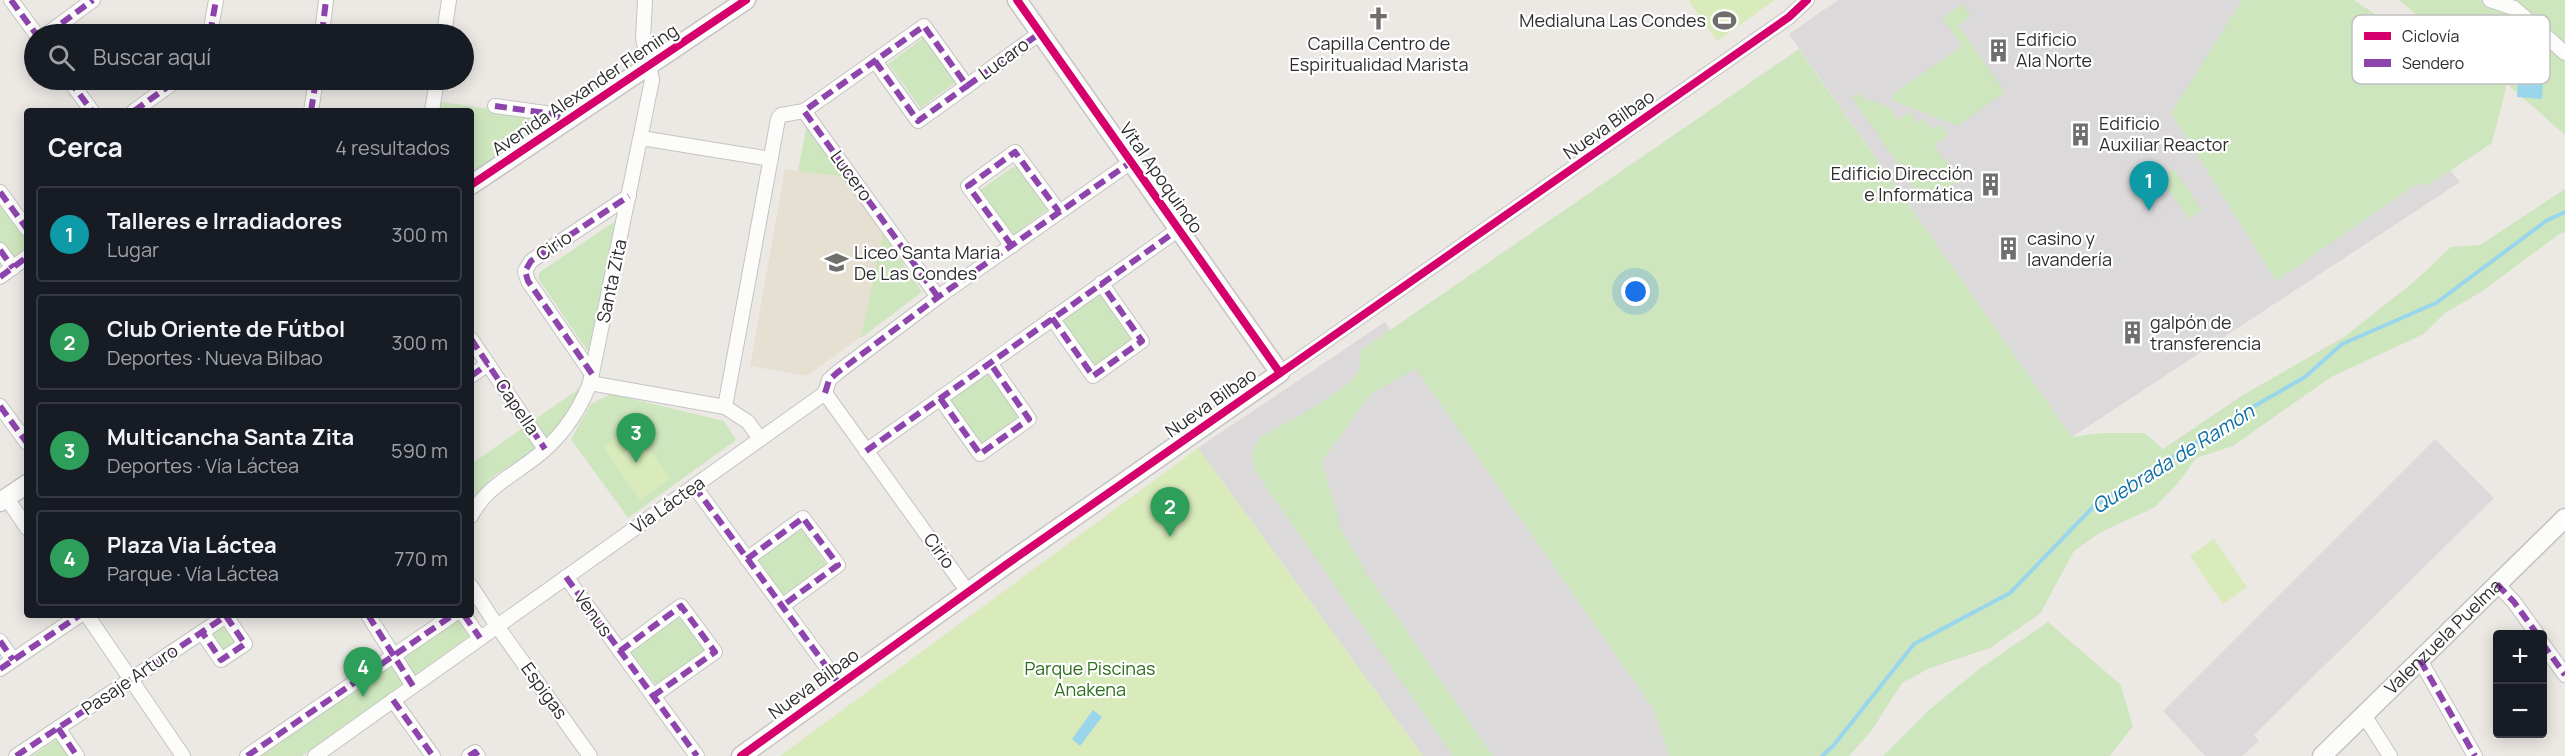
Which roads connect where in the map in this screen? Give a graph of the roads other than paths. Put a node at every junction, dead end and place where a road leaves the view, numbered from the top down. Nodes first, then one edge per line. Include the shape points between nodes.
1 (11, 0) edge
2 (93, 0) edge
3 (216, 0) edge
4 (327, 0) edge
5 (449, 0) edge
6 (645, 0) edge
7 (746, 0) edge
8 (1017, 0) edge
9 (1807, 0) edge
10 (2490, 0) edge
11 (2522, 15) edge
12 (29, 24) edge
13 (61, 24) edge
14 (212, 24) edge
15 (323, 24) edge
16 (445, 24) edge
17 (1040, 33) junction
18 (2550, 40) edge
19 (2565, 53) edge
20 (875, 61) junction
21 (649, 65) junction
22 (967, 86) junction
23 (76, 90) edge
24 (163, 90) edge
25 (314, 90) edge
26 (435, 90) edge
27 (495, 105) dead end
28 (90, 108) edge
29 (138, 108) edge
30 (311, 108) edge
31 (432, 108) edge
32 (804, 111) junction
33 (567, 122) junction
34 (641, 138) junction
35 (771, 159) junction
36 (1131, 162) junction
37 (474, 183) edge
38 (0, 192) edge
39 (629, 196) junction
40 (1059, 212) junction
41 (24, 225) edge
42 (1179, 229) junction
43 (1012, 246) junction
44 (0, 250) edge
45 (24, 260) edge
46 (13, 268) junction
47 (0, 277) edge
48 (1101, 284) junction
49 (938, 297) junction
50 (1052, 318) junction
51 (474, 343) edge
52 (990, 363) junction
53 (488, 364) junction
54 (1280, 373) junction
55 (474, 374) edge
56 (591, 379) junction
57 (825, 393) junction
58 (940, 398) junction
59 (0, 406) edge
60 (724, 407) junction
61 (24, 439) edge
62 (760, 439) junction
63 (545, 449) junction
64 (866, 451) junction
65 (24, 486) edge
66 (694, 486) junction
67 (3, 500) edge
68 (474, 512) edge
69 (2565, 518) edge
70 (24, 524) edge
71 (747, 559) junction
72 (566, 577) junction
73 (2498, 584) junction
74 (474, 591) edge
75 (968, 592) junction
76 (782, 606) junction
77 (76, 618) edge
78 (89, 618) edge
79 (370, 618) edge
80 (449, 618) edge
81 (466, 618) edge
82 (497, 626) junction
83 (2534, 630) edge
84 (202, 632) dead end
85 (480, 638) junction
86 (0, 641) edge
87 (2547, 650) edge
88 (620, 651) junction
89 (394, 655) junction
90 (13, 660) junction
91 (2420, 660) junction
92 (0, 669) edge
93 (2565, 675) edge
94 (131, 680) junction
95 (840, 685) junction
96 (413, 686) junction
97 (653, 696) junction
98 (393, 700) junction
99 (2364, 715) junction
100 (58, 728) junction
101 (15, 756) edge
102 (77, 756) edge
103 (183, 756) edge
104 (247, 756) edge
105 (315, 756) edge
106 (433, 756) edge
107 (469, 756) edge
108 (478, 756) edge
109 (590, 756) edge
110 (697, 756) edge
111 (741, 756) edge
112 (2322, 756) edge
113 (2390, 756) edge
114 (2475, 756) edge

1 - 12 street
2 - 13 street
3 - 14 street
4 - 15 street
5 - 16 street
6 - 21 street, Santa Zita via 643,38
7 - 21 street, Avenida Alexander Fleming
8 - 17 street, Vital Apoquindo
9 - 54 street, Nueva Bilbao via 1789,17
10 - 11 street
17 - 22 street, Lucaro
17 - 36 street, Vital Apoquindo
18 - 19 street
20 - 22 street, Lucaro via 924,26
20 - 22 street, Lucaro via 918,121
20 - 32 street, Lucaro
21 - 33 street, Avenida Alexander Fleming
21 - 34 street, Santa Zita via 652,80
23 - 28 street
24 - 29 street
25 - 30 street
26 - 31 street
27 - 33 street via 554,114
32 - 35 street via 778,119
32 - 49 street, Lucero
33 - 37 street, Avenida Alexander Fleming
34 - 35 street
34 - 39 street, Santa Zita
35 - 60 street
36 - 40 street, Vía Láctea
36 - 42 street, Vital Apoquindo
38 - 41 street
39 - 56 street, Santa Zita
39 - 56 street, Cirio via 531,261 525,271
40 - 43 street, Vía Láctea
40 - 43 street via 1015,152 968,186
42 - 48 street
42 - 54 street, Vital Apoquindo
43 - 49 street, Vía Láctea
44 - 46 street
45 - 46 street
46 - 47 street
48 - 50 street
48 - 50 street via 1142,341 1093,376
49 - 57 street, Vía Láctea via 838,372 829,380
50 - 52 street
51 - 53 street, Capella
52 - 58 street
52 - 58 street via 1029,418 980,454
53 - 55 street, Capella
53 - 63 street, Capella
54 - 75 street, Nueva Bilbao
56 - 60 street
56 - 63 street, Santa Zita via 568,423
57 - 62 street, Vía Láctea
57 - 64 street, Cirio
58 - 64 street
59 - 61 street
60 - 62 street via 748,422
62 - 66 street, Vía Láctea
63 - 68 street, Santa Zita via 489,490
64 - 75 street, Cirio
65 - 67 street
66 - 71 street
66 - 72 street, Vía Láctea
67 - 70 street
69 - 73 street, Valenzuela Puelma
71 - 76 street
71 - 76 street via 803,518 838,565
72 - 82 street, Vía Láctea
72 - 88 street, Venus
73 - 83 street
73 - 91 street, Valenzuela Puelma
74 - 82 street
75 - 95 street, Nueva Bilbao
76 - 95 street
77 - 90 street
78 - 94 street
79 - 89 street
80 - 89 street
81 - 85 street
82 - 85 street, Vía Láctea
82 - 109 street, Espigas
84 - 94 street, Pasaje Arturo
85 - 96 street, Vía Láctea
86 - 90 street
87 - 93 street
88 - 97 street, Venus
88 - 97 street, Venus via 681,606 715,652
89 - 96 street
89 - 104 street
90 - 92 street
91 - 99 street, Valenzuela Puelma
91 - 114 street
94 - 100 street, Pasaje Arturo
94 - 103 street
95 - 111 street, Nueva Bilbao
96 - 98 street, Vía Láctea
97 - 110 street, Venus
98 - 105 street, Vía Láctea
98 - 106 street
99 - 112 street, Valenzuela Puelma
99 - 113 street
100 - 101 street, Pasaje Arturo
100 - 102 street
107 - 108 street via 475,752

